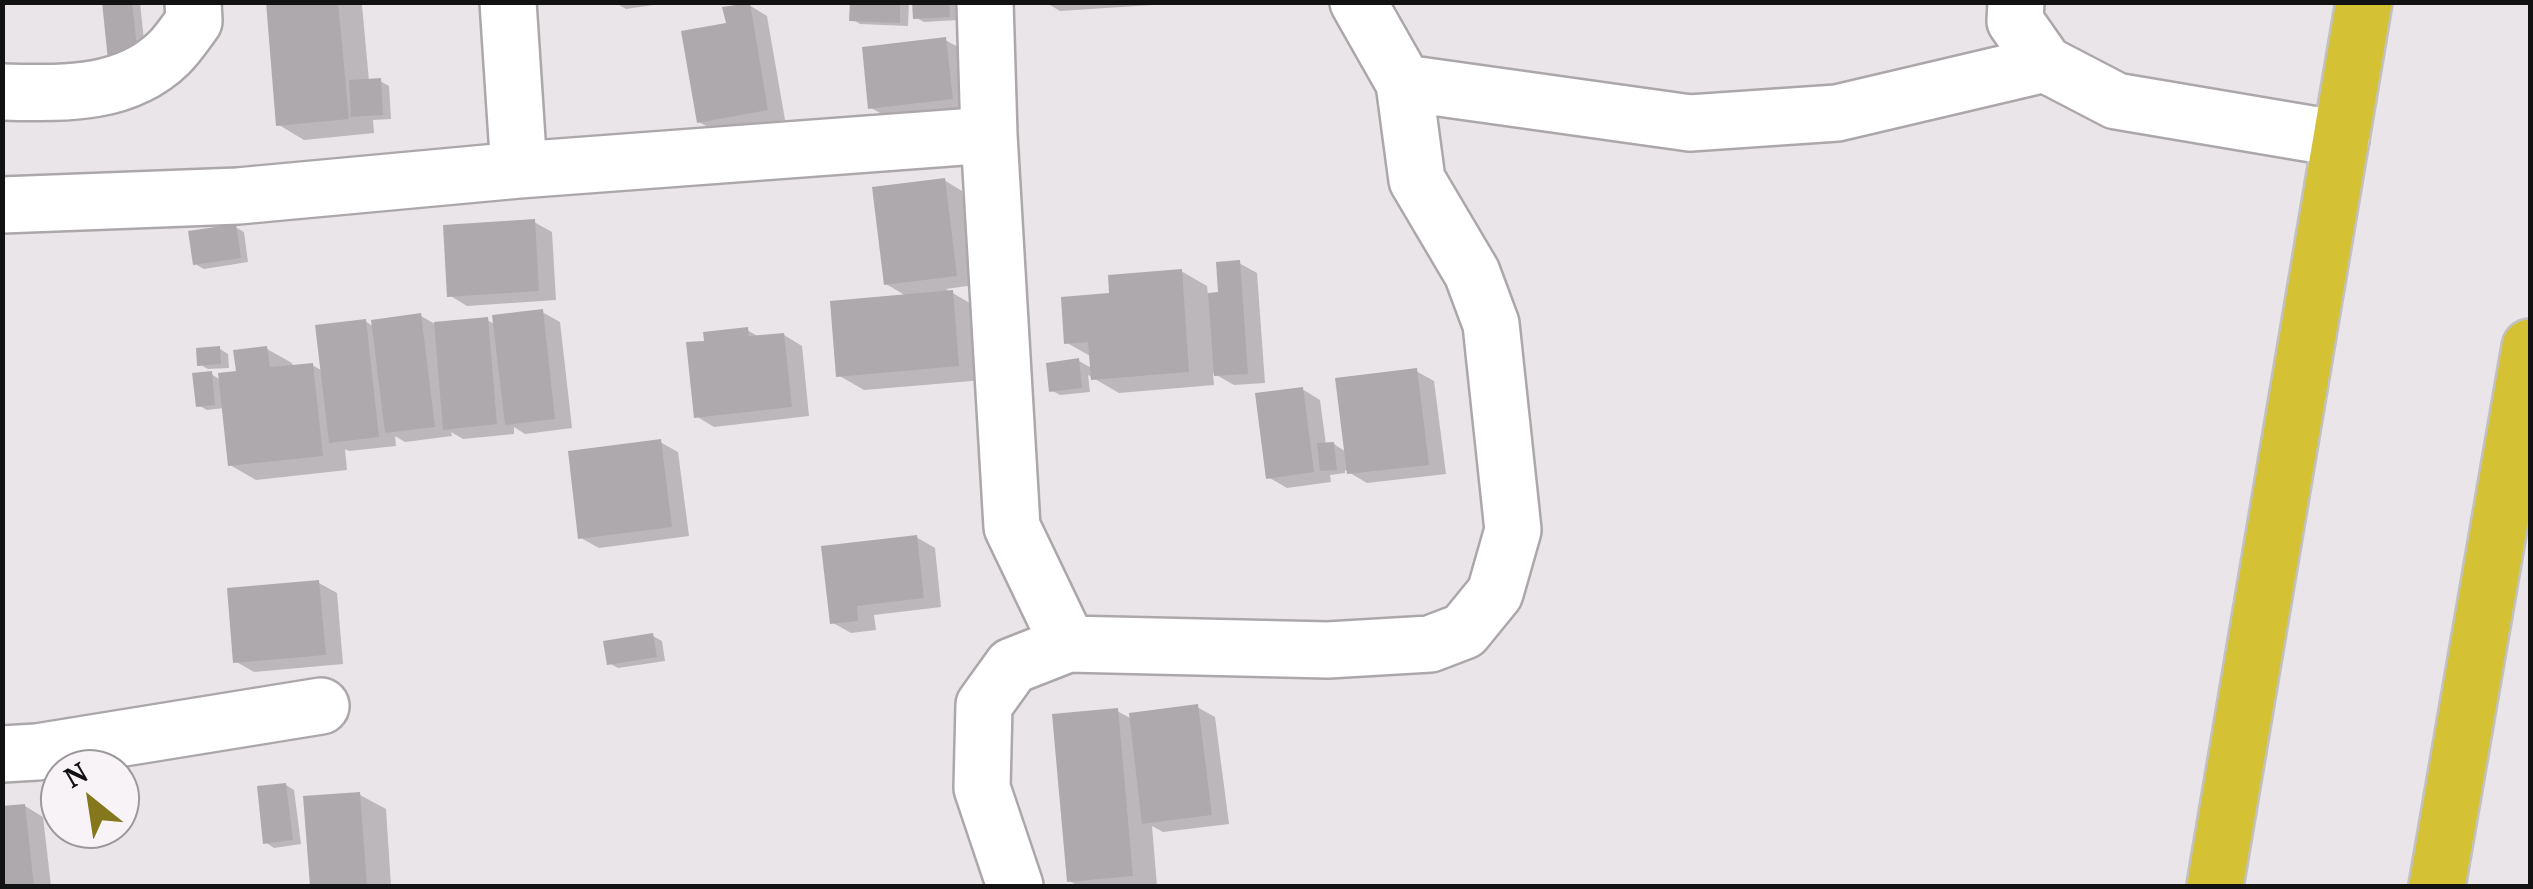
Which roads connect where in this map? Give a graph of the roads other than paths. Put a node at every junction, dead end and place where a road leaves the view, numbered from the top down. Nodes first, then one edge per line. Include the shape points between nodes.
1 (193, 2) edge
2 (508, 2) edge
3 (986, 2) edge
4 (1358, 2) edge
5 (2016, 2) edge
6 (2364, 2) edge
7 (2046, 64) junction
8 (1404, 83) junction
9 (2, 92) edge
10 (989, 135) junction
11 (2341, 139) junction
12 (520, 170) junction
13 (2, 205) edge
14 (2530, 347) edge
15 (2515, 534) edge
16 (1068, 644) junction
17 (321, 706) dead end
18 (2, 754) edge
19 (1015, 886) edge
20 (2215, 886) edge
21 (2438, 886) edge

1 - 9 street via 194,22 168,54 130,80 75,94
2 - 12 street
3 - 10 street
4 - 8 street
5 - 7 street via 2016,21
6 - 11 highway
7 - 8 street via 1838,114 1690,123
7 - 11 street via 2116,101
8 - 16 street via 1417,180 1472,272 1491,324 1513,530 1495,593 1464,631 1430,644 1328,650
10 - 12 street
10 - 16 street via 1012,527
11 - 20 highway
12 - 13 street via 238,196
14 - 15 highway
15 - 21 highway
16 - 19 street via 1012,666 984,705 982,788
17 - 18 street

